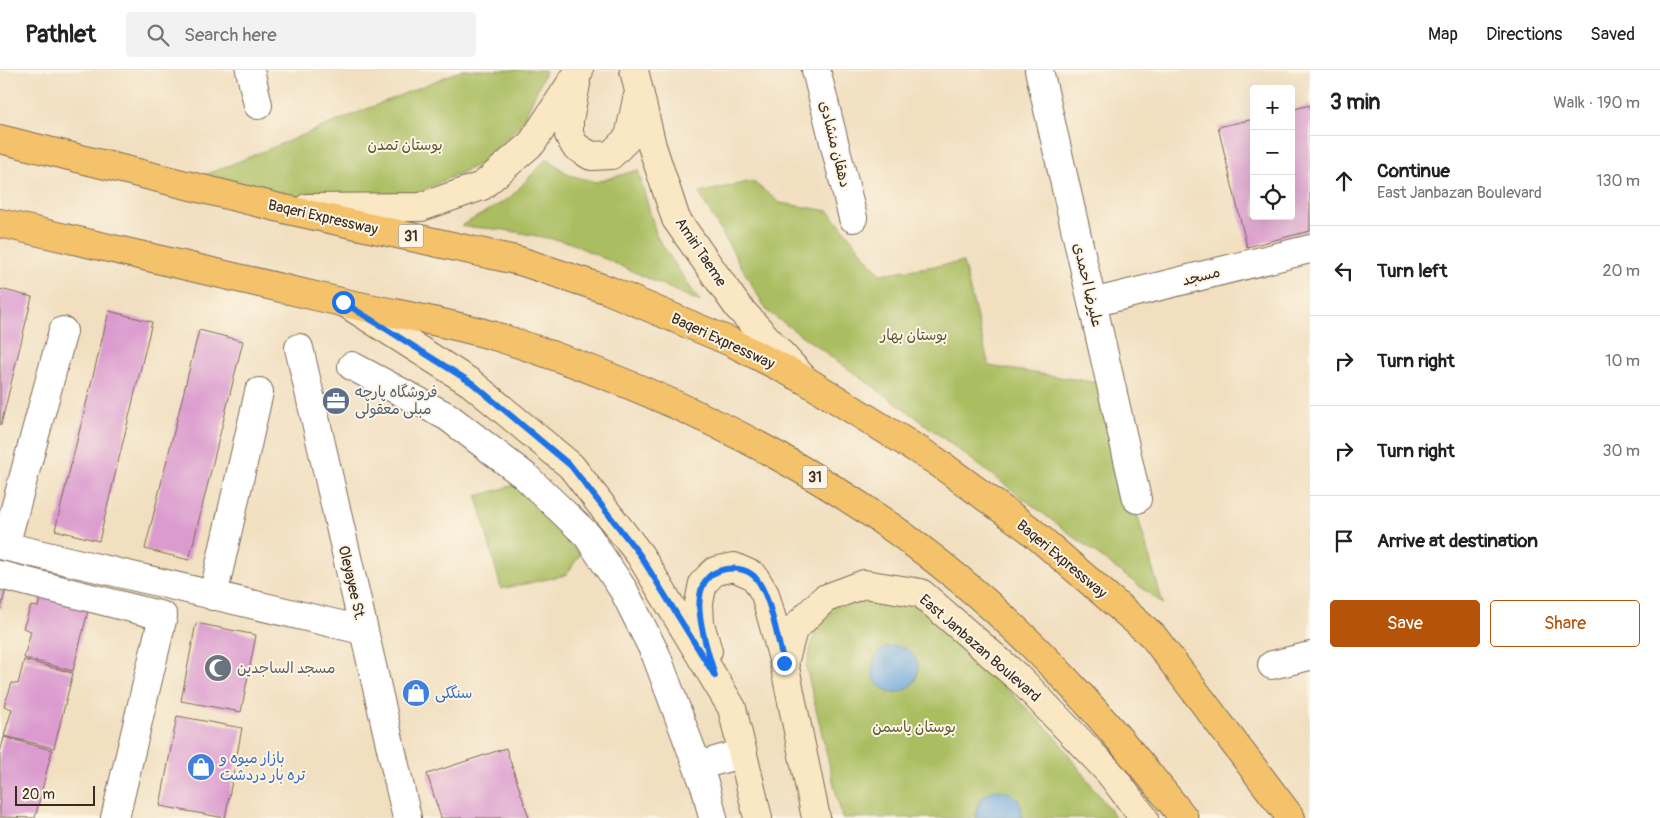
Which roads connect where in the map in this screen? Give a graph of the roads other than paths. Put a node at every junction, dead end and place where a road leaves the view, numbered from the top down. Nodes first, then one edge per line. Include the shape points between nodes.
1 (250, 70) edge
2 (579, 70) edge
3 (816, 70) edge
4 (1039, 70) edge
5 (636, 80) edge
6 (258, 105) dead end
7 (0, 139) edge
8 (284, 208) junction
9 (853, 218) dead end
10 (0, 223) edge
11 (1310, 251) edge
12 (343, 302) junction
13 (1092, 303) junction
14 (63, 331) dead end
15 (299, 348) dead end
16 (352, 366) dead end
17 (805, 380) junction
18 (259, 392) dead end
19 (1137, 499) dead end
20 (2, 545) edge
21 (0, 575) edge
22 (213, 596) junction
23 (362, 630) junction
24 (1310, 656) edge
25 (784, 663) junction
26 (1272, 665) dead end
27 (715, 676) junction
28 (743, 754) junction
29 (698, 766) junction
30 (115, 818) edge
31 (407, 818) edge
32 (713, 818) edge
33 (758, 818) edge
34 (816, 818) edge
35 (1144, 818) edge
36 (1184, 818) edge
37 (1291, 818) edge

1 - 6 street
2 - 5 main road via 569,135 576,146 591,156 612,155 629,137
2 - 8 main road via 532,143 482,186 421,207
3 - 9 street, دهقان منشادی
4 - 13 street, علیرضا احمدی
5 - 17 main road, Amiri Taeme via 652,146 676,218 738,307
7 - 8 highway, Baqeri Expressway / 31
8 - 17 highway, Baqeri Expressway / 31 via 520,261 608,290 731,342
10 - 12 highway, 31
11 - 13 street, مسجد
12 - 27 main road via 472,383 571,466 640,555
12 - 36 highway, 31 via 498,338 638,387 704,417 800,468 886,524 960,579 1040,652 1118,736
13 - 19 street, علیرضا احمدی
14 - 20 street
15 - 23 street, Oleyayee St.
16 - 29 street via 448,417 525,476 587,535 624,591 656,655
17 - 37 highway, Baqeri Expressway / 31 via 936,461 1021,523 1153,636
18 - 22 street
20 - 22 street
21 - 30 street via 163,616
22 - 23 street
23 - 31 street, Oleyayee St.
24 - 26 street
25 - 27 main road via 765,594 754,576 734,567 715,572 703,583 699,603 700,624
25 - 34 main road, East Janbazan Boulevard
25 - 35 main road, East Janbazan Boulevard via 793,630 824,599 864,584 921,593 1022,680 1109,772
27 - 28 main road via 732,708
28 - 29 street
28 - 33 main road
29 - 32 street

